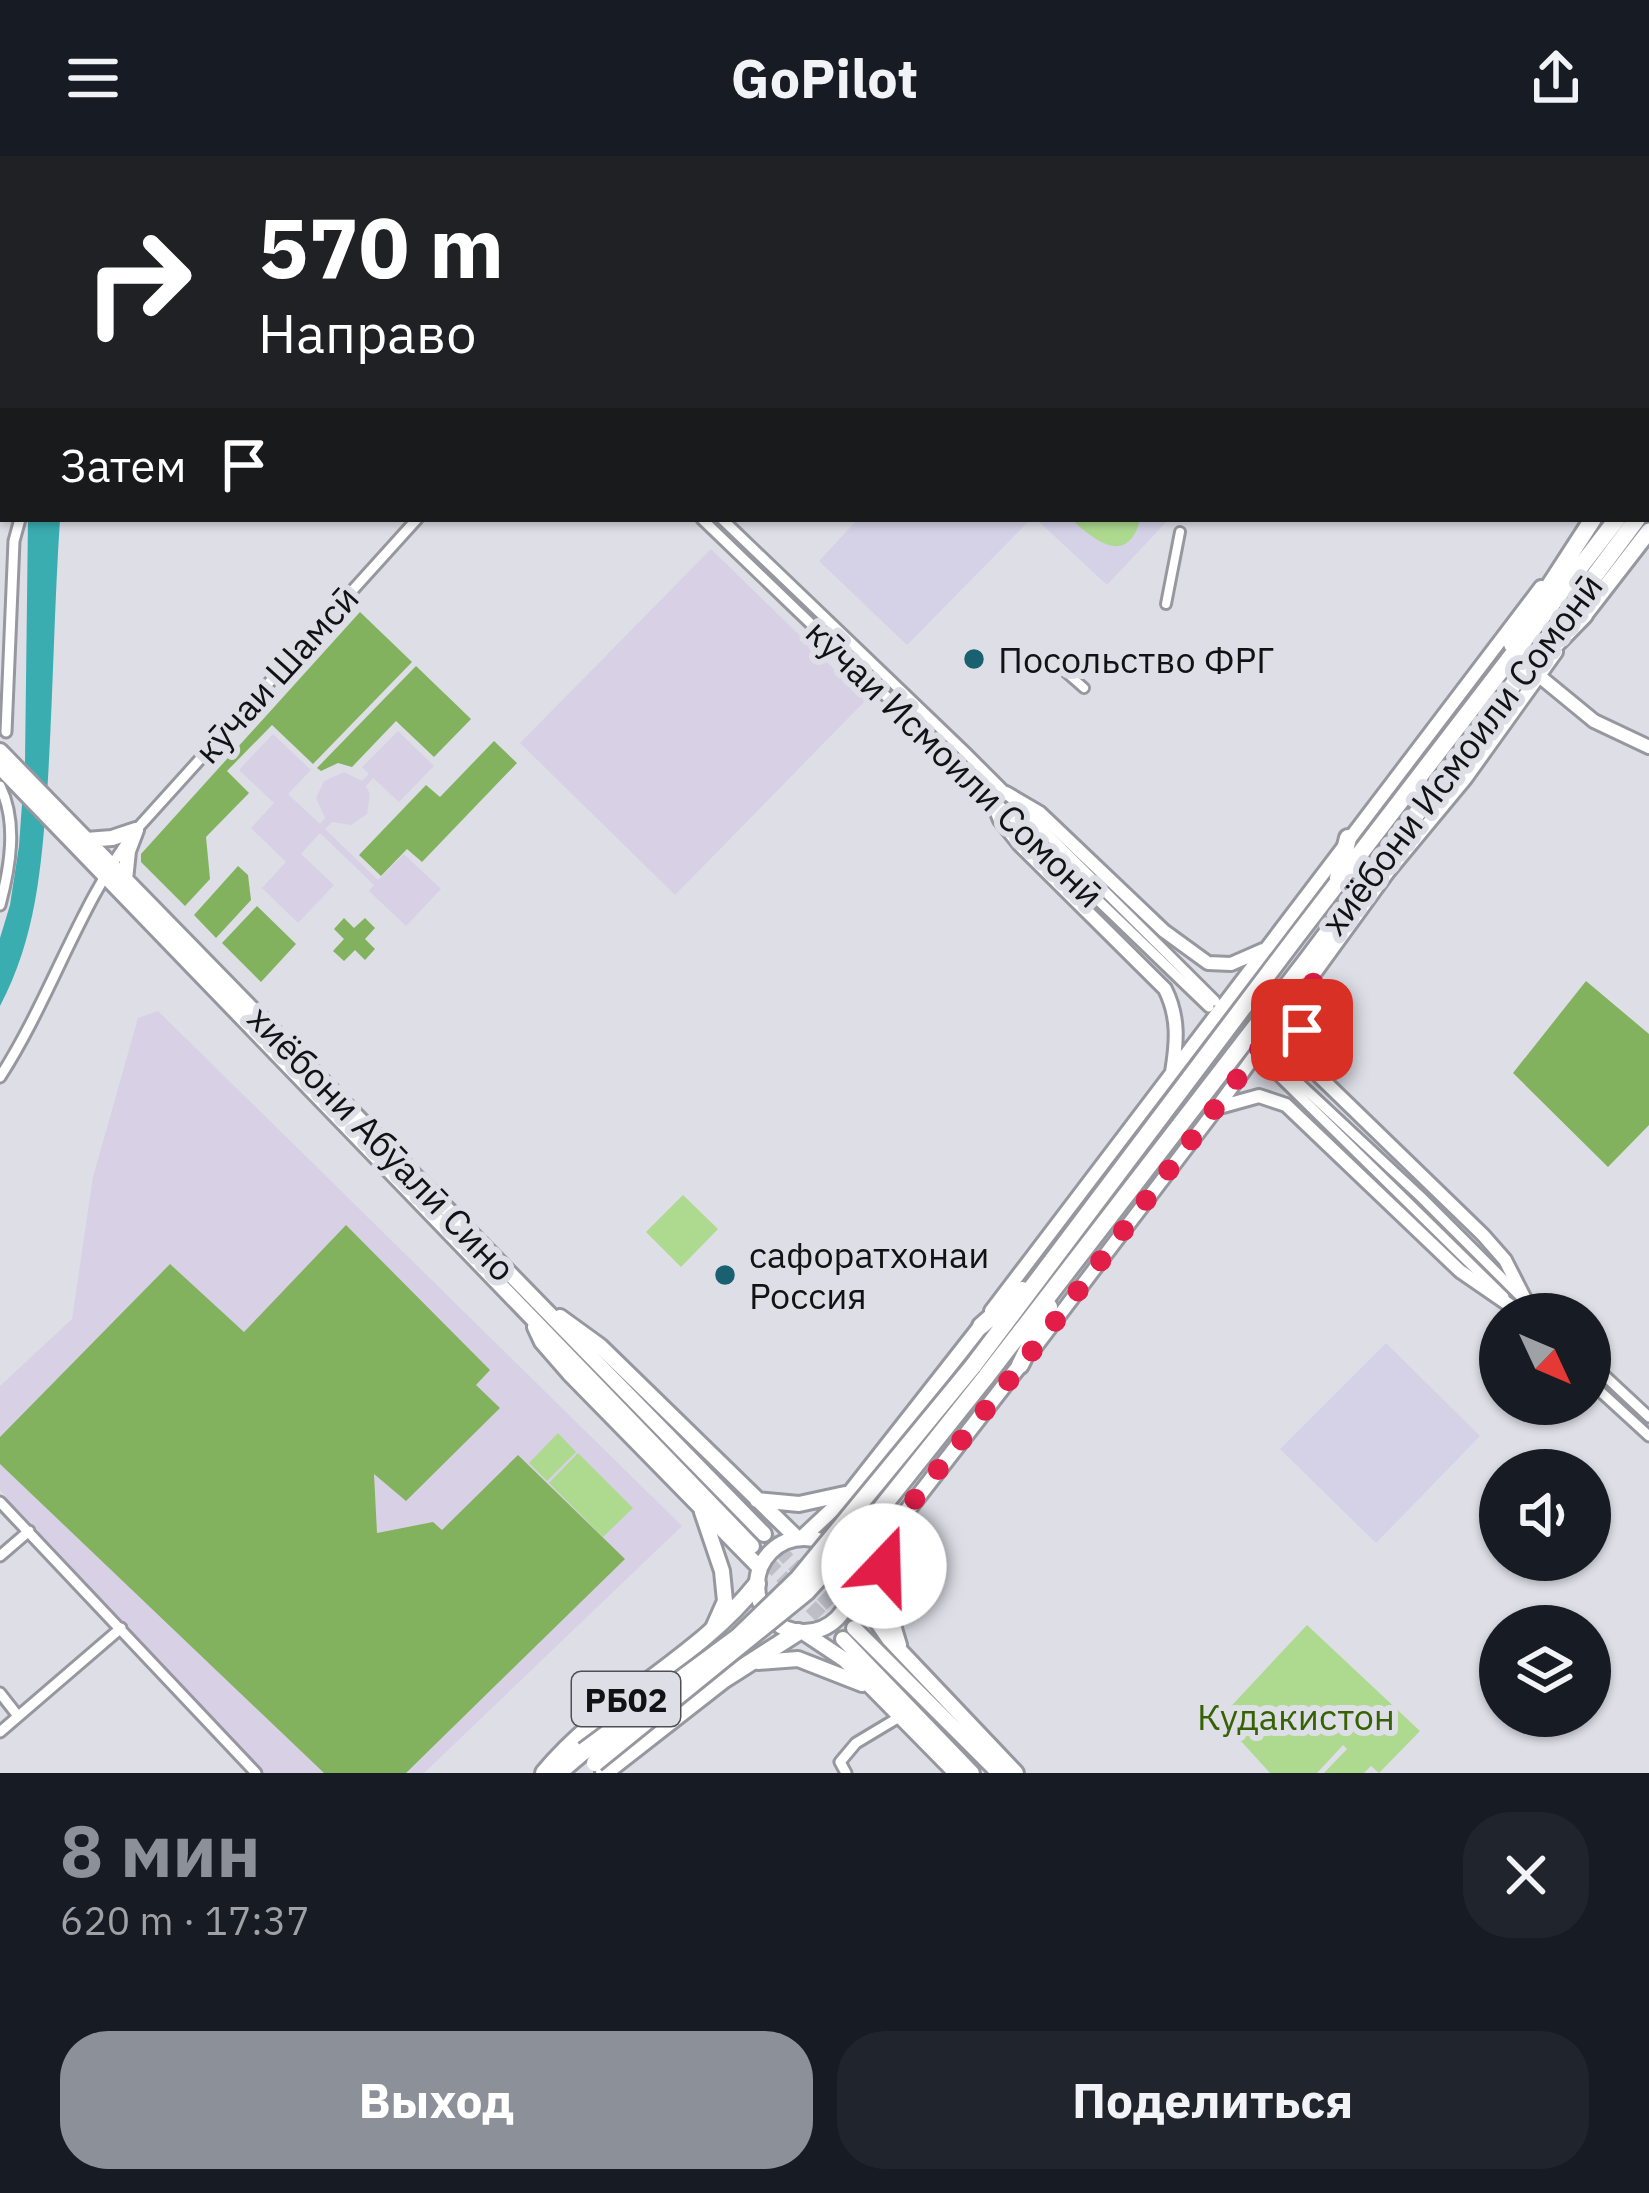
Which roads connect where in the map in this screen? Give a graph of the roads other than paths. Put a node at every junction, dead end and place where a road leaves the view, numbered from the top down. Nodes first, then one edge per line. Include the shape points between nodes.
1 (19, 522) edge
2 (414, 522) edge
3 (705, 522) edge
4 (725, 522) edge
5 (1591, 522) edge
6 (1591, 522) edge
7 (1616, 522) edge
8 (1635, 522) edge
9 (1649, 531) edge
10 (1180, 532) dead end
11 (1166, 604) dead end
12 (1584, 615) junction
13 (1052, 659) dead end
14 (1538, 675) junction
15 (898, 688) junction
16 (1084, 688) dead end
17 (1497, 691) junction
18 (888, 699) junction
19 (6, 732) dead end
20 (1649, 747) edge
21 (0, 751) edge
22 (0, 767) edge
23 (0, 786) edge
24 (1006, 793) junction
25 (993, 803) junction
26 (136, 830) junction
27 (78, 837) junction
28 (1348, 838) junction
29 (106, 870) junction
30 (1388, 872) junction
31 (125, 880) junction
32 (1087, 882) junction
33 (1342, 894) junction
34 (0, 905) edge
35 (1269, 947) junction
36 (1319, 970) junction
37 (1212, 1004) tunnel mouth
38 (1267, 1059) tunnel mouth
39 (1171, 1075) junction
40 (0, 1077) edge
41 (1216, 1109) junction
42 (1049, 1266) junction
43 (1068, 1270) junction
44 (1497, 1293) edge
45 (1508, 1293) edge
46 (1519, 1293) edge
47 (536, 1311) junction
48 (980, 1326) junction
49 (1020, 1366) junction
50 (979, 1372) junction
51 (1611, 1381) edge
52 (1611, 1403) edge
53 (1635, 1403) junction
54 (1622, 1414) junction
55 (1649, 1417) edge
56 (1649, 1436) edge
57 (850, 1493) junction
58 (757, 1499) junction
59 (0, 1502) edge
60 (700, 1508) junction
61 (892, 1528) junction
62 (29, 1531) junction
63 (800, 1538) junction
64 (758, 1540) tunnel mouth
65 (0, 1556) edge
66 (758, 1576) junction
67 (851, 1584) junction
68 (121, 1628) junction
69 (712, 1630) junction
70 (800, 1632) junction
71 (902, 1653) junction
72 (747, 1665) junction
73 (873, 1689) junction
74 (0, 1693) edge
75 (18, 1716) junction
76 (901, 1716) junction
77 (0, 1732) edge
78 (592, 1765) edge
79 (256, 1773) edge
80 (544, 1773) edge
81 (557, 1773) edge
82 (846, 1773) edge
83 (956, 1773) edge
84 (972, 1773) edge
85 (999, 1773) edge
86 (1016, 1773) edge

1 - 19 street
2 - 26 street, кӯчаи Шамсӣ
3 - 18 street, кӯчаи Исмоили Сомонӣ
4 - 15 street, кӯчаи Исмоили Сомонӣ
5 - 17 highway via 1524,620
6 - 28 street
7 - 17 highway, хиёбони Исмоили Сомонӣ
8 - 17 highway, хиёбони Исмоили Сомонӣ
9 - 12 main road
10 - 11 street
12 - 14 street
12 - 17 highway
13 - 16 street
14 - 20 street via 1594,721
14 - 30 street
15 - 18 street
15 - 24 street, кӯчаи Исмоили Сомонӣ
17 - 33 highway, хиёбони Исмоили Сомонӣ
18 - 25 street, кӯчаи Исмоили Сомонӣ
21 - 27 main road, хиёбони Абӯалӣ Сино
22 - 27 main road, хиёбони Абӯалӣ Сино
23 - 34 street via 10,827
24 - 32 street, кӯчаи Исмоили Сомонӣ
24 - 35 street via 1040,813 1208,963 1243,961
25 - 32 street, кӯчаи Исмоили Сомонӣ
25 - 39 street via 1018,844 1165,989 1177,1028
26 - 27 main road
26 - 29 street, кӯчаи Шамсӣ
26 - 31 main road
27 - 29 main road, хиёбони Абӯалӣ Сино
28 - 33 highway
28 - 35 street
29 - 31 main road, хиёбони Абӯалӣ Сино
29 - 40 street, кӯчаи Шамсӣ
29 - 47 main road, хиёбони Абӯалӣ Сино
30 - 33 highway
30 - 36 street
31 - 47 main road, хиёбони Абӯалӣ Сино
32 - 37 street, кӯчаи Исмоили Сомонӣ
33 - 42 highway, хиёбони Исмоили Сомонӣ
33 - 43 highway, хиёбони Исмоили Сомонӣ
35 - 39 street
36 - 41 street
36 - 46 street via 1302,1030 1317,1074 1483,1235
38 - 45 street
39 - 48 street
41 - 44 street via 1259,1096 1293,1110 1460,1271
41 - 49 street
42 - 48 highway
42 - 50 highway, хиёбони Исмоили Сомонӣ
43 - 49 highway
43 - 50 highway, хиёбони Исмоили Сомонӣ
47 - 58 main road via 575,1325 600,1346
47 - 60 main road via 542,1342
47 - 64 main road, хиёбони Абӯалӣ Сино
48 - 57 main road
49 - 61 main road
50 - 78 highway, хиёбони Исмоили Сомонӣ, bridge via 798,1579
51 - 53 street
52 - 54 street
53 - 54 street
53 - 55 street
54 - 56 street
57 - 58 main road via 799,1504
57 - 63 main road
58 - 63 main road
59 - 62 street
60 - 66 main road
60 - 69 main road via 724,1586
61 - 67 main road
61 - 71 main road via 882,1579
62 - 65 street
62 - 68 street
63 - 66 main road via 774,1548
63 - 67 main road via 837,1550
66 - 69 highway, РБ02
66 - 70 main road via 764,1610
67 - 70 main road via 837,1619
67 - 71 main road
68 - 75 street
68 - 79 street
69 - 80 highway, РБ02
70 - 72 highway, РБ02
70 - 73 main road via 836,1652
71 - 86 main road
72 - 73 main road via 797,1659
72 - 78 highway, РБ02
73 - 76 main road
74 - 75 street
75 - 77 street
76 - 82 street via 856,1743 840,1762
76 - 83 main road
78 - 81 highway, хиёбони Исмоили Сомонӣ / РБ02
84 - 85 main road via 848,1634

